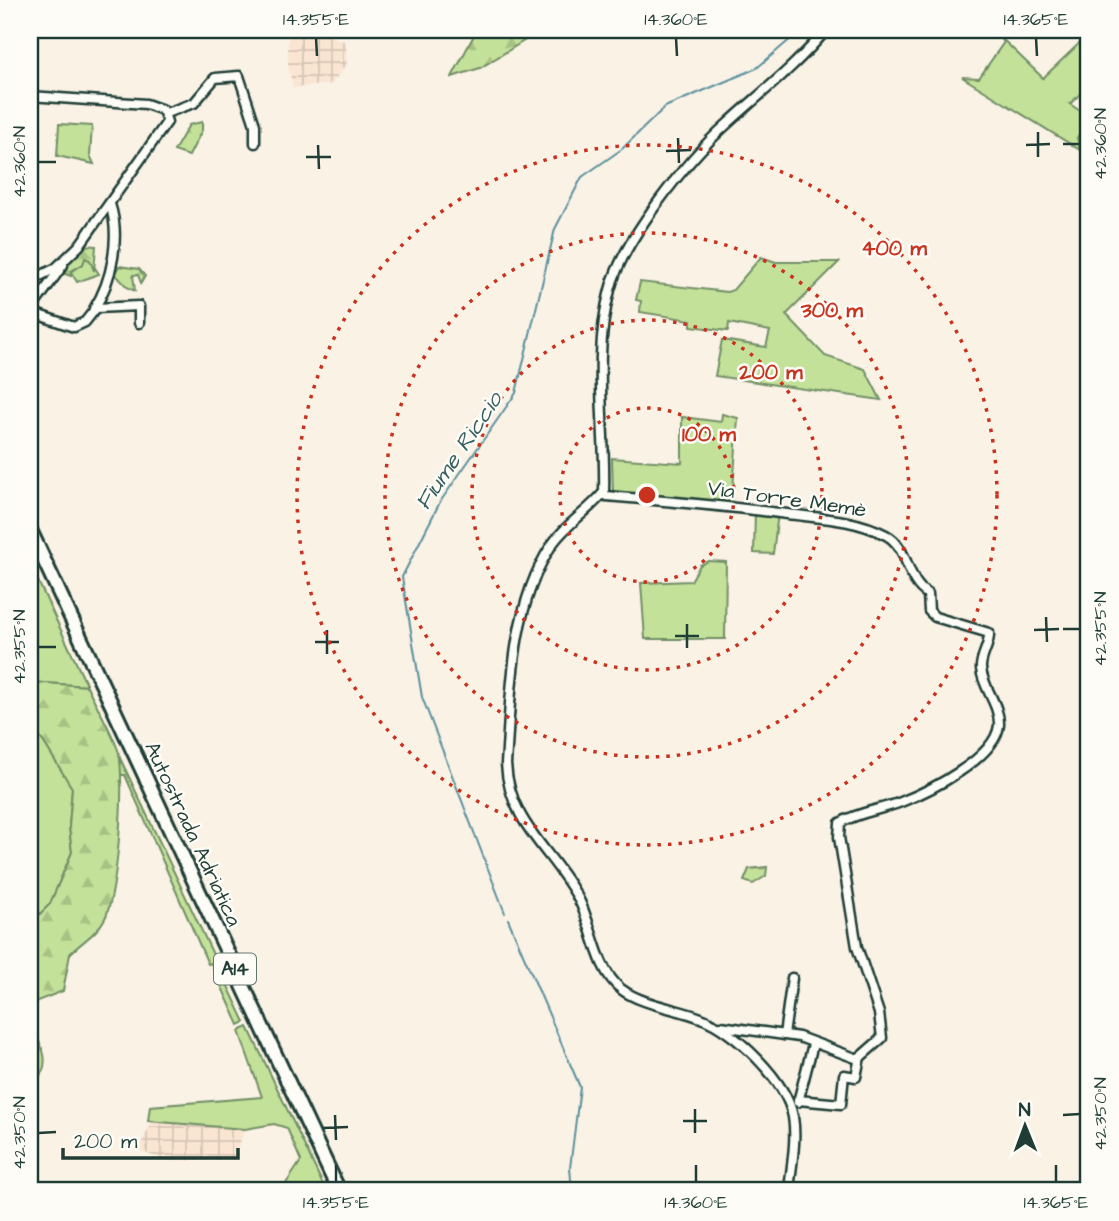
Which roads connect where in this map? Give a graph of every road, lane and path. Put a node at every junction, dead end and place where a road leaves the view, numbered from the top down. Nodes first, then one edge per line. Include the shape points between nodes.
1 (826, 30) edge
2 (30, 96) edge
3 (166, 113) junction
4 (255, 144) dead end
5 (110, 204) junction
6 (66, 261) junction
7 (30, 281) edge
8 (94, 309) junction
9 (30, 312) edge
10 (139, 323) dead end
11 (604, 492) junction
12 (30, 530) edge
13 (33, 551) edge
14 (128, 749) junction
15 (792, 978) dead end
16 (717, 1025) junction
17 (784, 1035) junction
18 (813, 1044) junction
19 (860, 1057) junction
20 (798, 1100) junction
21 (793, 1112) junction
22 (330, 1191) edge
23 (339, 1191) edge
24 (789, 1191) edge

1 - 11 street via 787,73 723,127 638,229 615,275 609,291 599,383
2 - 3 street via 146,104
3 - 4 street via 194,103 215,78 239,76 255,125
3 - 5 street via 165,129
5 - 6 street
5 - 8 street via 114,229 108,285
6 - 7 street
6 - 9 street
8 - 9 street via 85,322 74,327
8 - 10 street via 139,306
11 - 16 street via 556,539 527,597 520,626 507,785 519,815 577,896 612,981 627,993
11 - 19 street, Via Torre Memè via 606,496 728,506 871,528 898,543 914,581 928,594 934,617 989,633 981,666 998,718 991,745 928,789 840,823 857,947 882,1038
12 - 13 highway, Autostrada Adriatica / A14
13 - 14 highway, Autostrada Adriatica / A14
14 - 22 highway, Autostrada Adriatica / A14
14 - 23 highway, Autostrada Adriatica / A14
15 - 17 street
16 - 17 street
16 - 21 street via 759,1061
17 - 18 street
18 - 19 street
18 - 20 street
19 - 20 street via 856,1077 844,1075 841,1104
20 - 21 street
21 - 24 street

